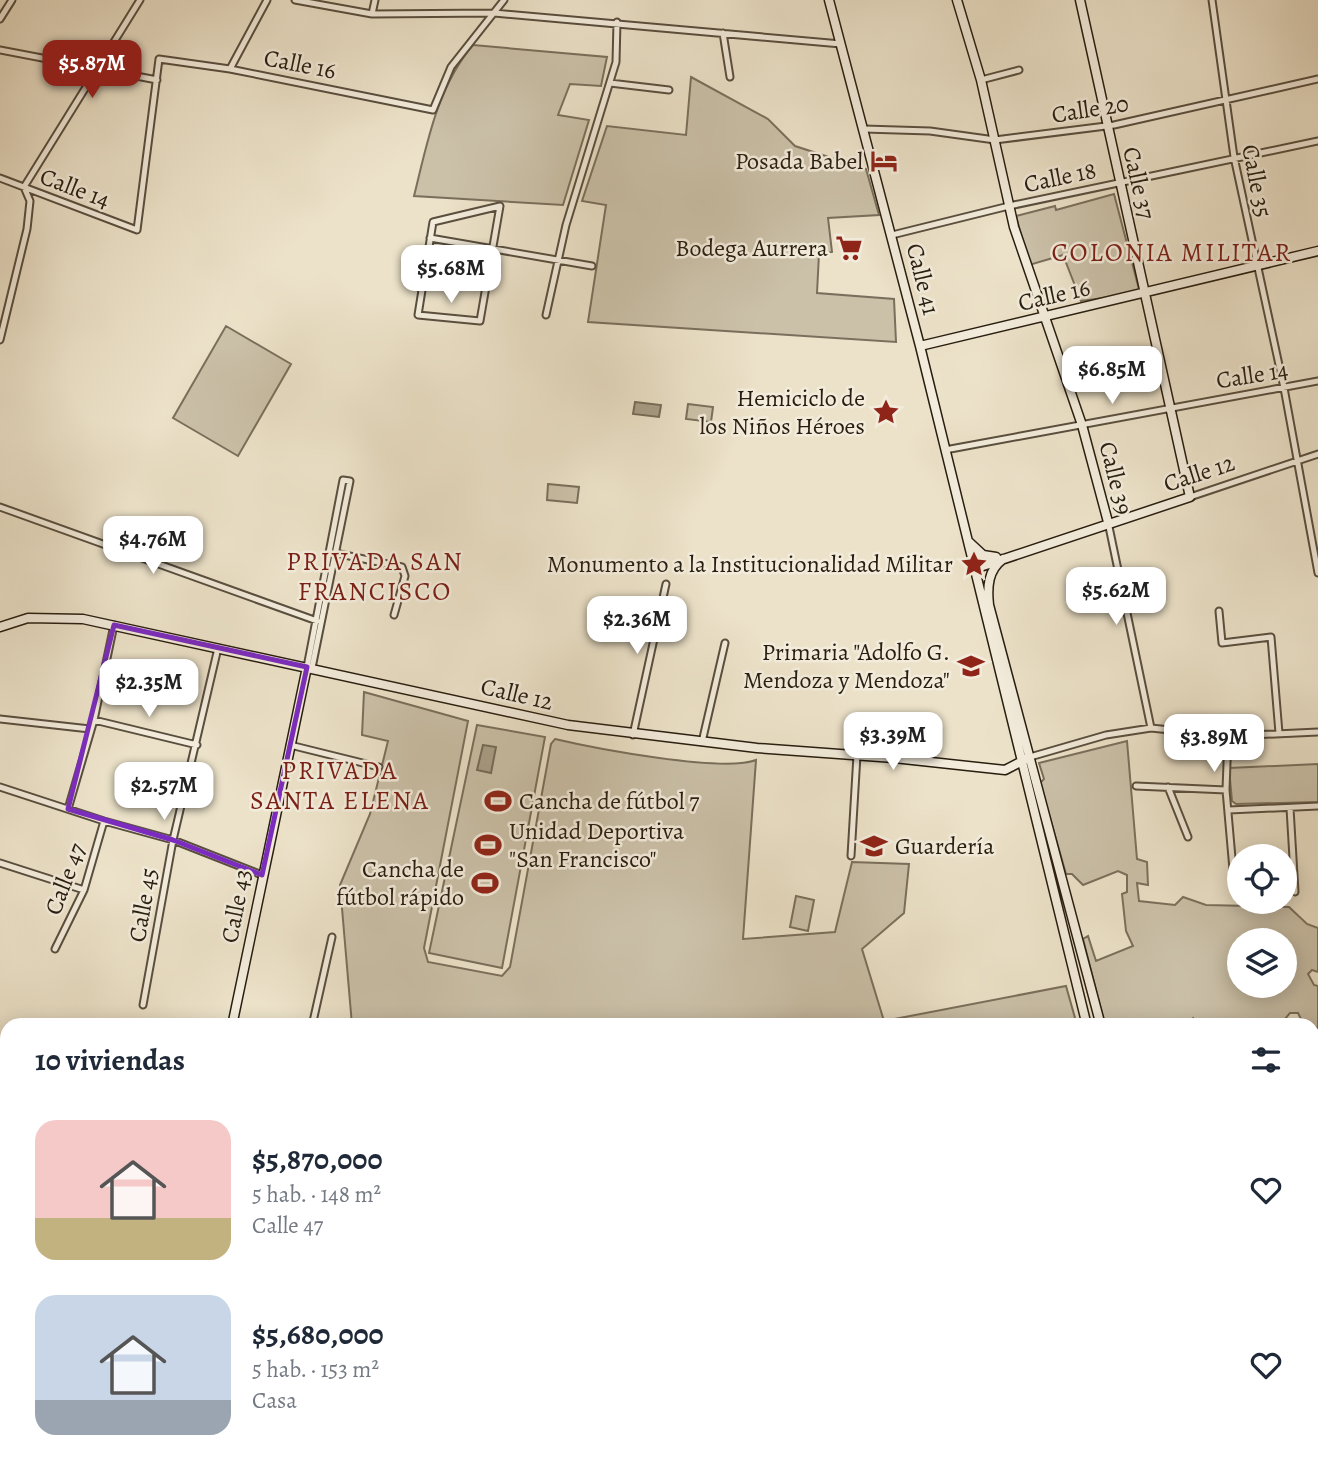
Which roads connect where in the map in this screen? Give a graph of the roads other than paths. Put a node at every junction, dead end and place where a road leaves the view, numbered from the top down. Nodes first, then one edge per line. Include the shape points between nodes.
1 (12, 0) edge
2 (140, 0) edge
3 (267, 0) edge
4 (295, 0) edge
5 (375, 0) edge
6 (504, 0) edge
7 (829, 0) edge
8 (957, 0) edge
9 (1080, 0) edge
10 (1212, 0) edge
11 (494, 13) junction
12 (372, 14) junction
13 (0, 19) edge
14 (617, 22) junction
15 (723, 33) junction
16 (841, 44) junction
17 (0, 50) edge
18 (230, 69) junction
19 (94, 70) junction
20 (1019, 70) dead end
21 (730, 77) dead end
22 (1318, 79) edge
23 (157, 80) junction
24 (981, 80) junction
25 (610, 83) junction
26 (669, 90) dead end
27 (1225, 99) junction
28 (1108, 126) junction
29 (864, 129) junction
30 (995, 140) junction
31 (1318, 141) edge
32 (1234, 157) junction
33 (0, 178) edge
34 (1119, 182) junction
35 (24, 187) junction
36 (32, 190) junction
37 (30, 201) junction
38 (1009, 206) junction
39 (892, 235) junction
40 (430, 237) junction
41 (494, 248) junction
42 (1318, 251) edge
43 (557, 258) junction
44 (592, 266) dead end
45 (1256, 266) junction
46 (1145, 294) junction
47 (546, 315) dead end
48 (1042, 317) junction
49 (0, 340) edge
50 (920, 346) junction
51 (1318, 381) edge
52 (1284, 388) junction
53 (1173, 406) junction
54 (1082, 425) junction
55 (945, 450) junction
56 (1318, 454) edge
57 (1298, 460) junction
58 (1190, 496) junction
59 (0, 507) edge
60 (1108, 523) junction
61 (965, 532) junction
62 (331, 552) junction
63 (338, 554) junction
64 (1006, 557) junction
65 (974, 569) junction
66 (1318, 573) edge
67 (666, 584) dead end
68 (1219, 611) dead end
69 (394, 615) dead end
70 (315, 620) junction
71 (322, 624) junction
72 (114, 625) junction
73 (0, 628) edge
74 (724, 643) dead end
75 (218, 648) junction
76 (309, 669) junction
77 (0, 719) edge
78 (94, 719) junction
79 (1151, 728) junction
80 (90, 729) junction
81 (1318, 732) edge
82 (1279, 733) junction
83 (633, 734) junction
84 (1228, 736) junction
85 (702, 742) junction
86 (197, 745) junction
87 (290, 745) junction
88 (857, 755) junction
89 (1030, 757) junction
90 (1020, 763) junction
91 (379, 767) dead end
92 (0, 786) edge
93 (1136, 786) dead end
94 (1168, 787) junction
95 (1226, 790) junction
96 (1318, 806) edge
97 (1290, 808) junction
98 (68, 809) junction
99 (1229, 810) junction
100 (104, 821) junction
101 (1188, 837) dead end
102 (173, 840) junction
103 (1231, 844) edge
104 (1292, 844) edge
105 (851, 856) dead end
106 (0, 863) edge
107 (262, 875) junction
108 (84, 890) junction
109 (1066, 890) junction
110 (1052, 893) junction
111 (332, 937) dead end
112 (55, 949) dead end
113 (143, 1005) dead end
114 (234, 1018) edge
115 (314, 1018) edge
116 (1085, 1018) edge
117 (1099, 1018) edge

1 - 13 street
2 - 19 street
3 - 18 street
4 - 12 street
5 - 12 street
6 - 11 street
7 - 16 main road, Calle 41
8 - 24 main road, Calle 39
9 - 28 main road, Calle 37
10 - 27 street, Calle 35
11 - 12 street
11 - 14 street
11 - 18 street, Calle 16 via 451,66 433,110
14 - 15 street
14 - 25 street via 616,62
15 - 16 street
15 - 21 street
16 - 29 main road, Calle 41
17 - 19 street
18 - 23 street, Calle 16 via 159,59
19 - 23 street
19 - 35 street
20 - 24 street
22 - 27 street, Calle 20
23 - 36 street, Calle 14 via 137,230
24 - 30 main road, Calle 39
25 - 26 street
25 - 43 street
27 - 28 street, Calle 20
27 - 32 street, Calle 35
28 - 30 street, Calle 20
28 - 34 main road, Calle 37
29 - 30 street, Calle 20 via 930,131
29 - 39 main road, Calle 41
30 - 38 main road, Calle 39
31 - 32 street, Calle 18
32 - 34 street, Calle 18
32 - 45 street, Calle 35
33 - 35 street, Calle 14
34 - 38 street, Calle 18
34 - 46 main road, Calle 37
35 - 36 street, Calle 14
35 - 37 street
36 - 37 street
37 - 49 street
38 - 39 street, Calle 18
38 - 48 main road, Calle 39
39 - 50 main road, Calle 41
40 - 41 street
40 - 41 street via 433,222 500,206
40 - 41 street via 418,315 480,321
41 - 43 street
42 - 45 main road, Calle 16
43 - 44 street
43 - 47 street
45 - 46 main road, Calle 16
45 - 52 street, Calle 35
46 - 48 main road, Calle 16
46 - 53 main road, Calle 37
48 - 50 main road, Calle 16
48 - 54 main road, Calle 39
50 - 55 main road, Calle 41
51 - 52 street, Calle 14
52 - 53 street, Calle 14
52 - 57 street, Calle 35
53 - 54 street, Calle 14
53 - 58 main road, Calle 37
54 - 55 street, Calle 14
54 - 60 main road, Calle 39
55 - 61 main road, Calle 41
56 - 57 street, Calle 12
57 - 58 street, Calle 12
57 - 66 street, Calle 35
58 - 60 main road, Calle 12
59 - 70 street
60 - 64 main road, Calle 12
60 - 79 street, Calle 39
61 - 64 main road via 973,548 983,555
61 - 65 main road, Calle 41
62 - 63 street
62 - 63 street via 343,480 350,481
62 - 70 street
63 - 69 street via 402,566 405,576
63 - 71 street
64 - 65 main road, Calle 12
64 - 89 main road via 991,574 988,595
65 - 90 main road, Calle 41
67 - 83 street
68 - 82 street via 1222,643 1271,637
70 - 71 street
70 - 76 street
71 - 76 street
72 - 73 main road, Calle 12 via 57,617 28,618
72 - 75 main road, Calle 12
72 - 78 street
74 - 85 street
75 - 76 main road, Calle 12
75 - 86 street, Calle 45
76 - 83 main road, Calle 12 via 553,722
76 - 87 main road, Calle 43
77 - 80 street
78 - 80 street
78 - 86 street
79 - 84 street
79 - 89 street via 1106,735
80 - 98 street
81 - 82 street
82 - 84 street
83 - 85 main road, Calle 12
84 - 95 street
85 - 88 main road, Calle 12
86 - 102 street, Calle 45
87 - 91 street
87 - 107 main road, Calle 43
88 - 90 main road, Calle 12 via 1005,770
88 - 105 street
89 - 90 main road, Calle 12
89 - 109 main road
90 - 110 main road, Calle 41
92 - 98 street
93 - 94 street
94 - 95 street
94 - 101 street
95 - 99 street
96 - 97 street
97 - 99 street
97 - 104 street
98 - 100 street
99 - 103 street
100 - 102 street
100 - 108 street, Calle 47
102 - 107 street
102 - 113 street, Calle 45
106 - 108 street
107 - 114 main road, Calle 43
108 - 112 street, Calle 47
109 - 110 main road
109 - 117 main road
110 - 116 main road, Calle 41
111 - 115 street

